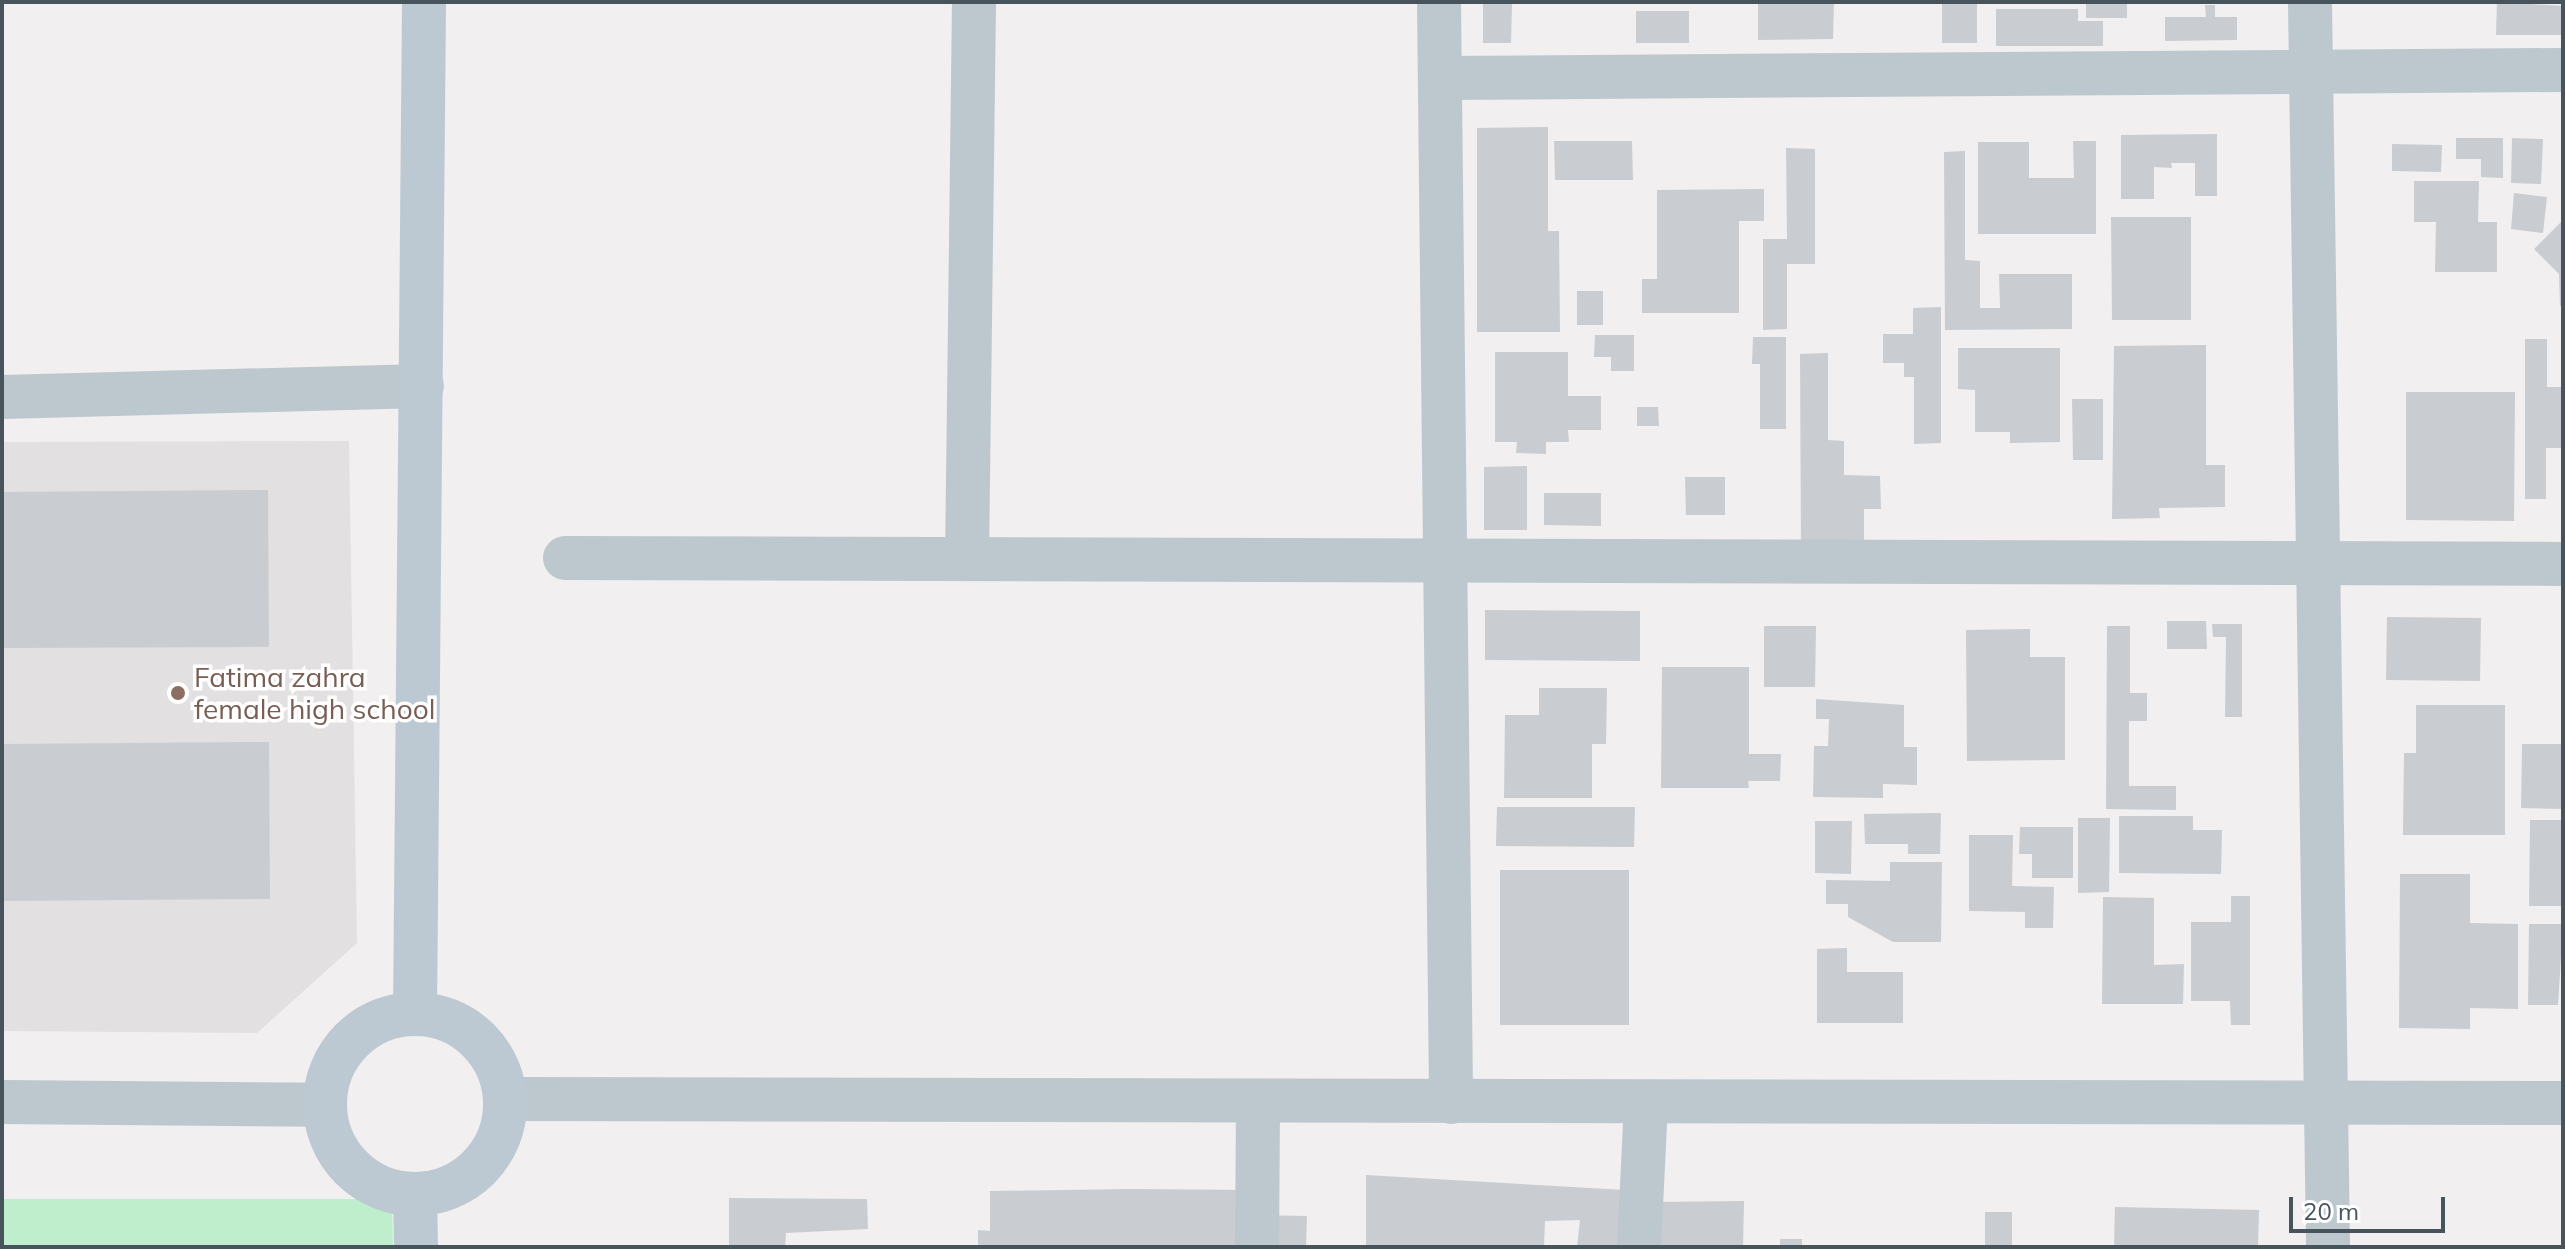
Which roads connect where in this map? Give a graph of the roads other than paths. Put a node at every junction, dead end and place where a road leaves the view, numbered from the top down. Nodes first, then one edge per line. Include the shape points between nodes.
1 (424, 2) edge
2 (974, 2) edge
3 (1439, 2) edge
4 (2310, 2) edge
5 (2563, 70) edge
6 (2311, 72) junction
7 (1440, 78) junction
8 (422, 386) junction
9 (2, 397) edge
10 (565, 558) dead end
11 (967, 559) junction
12 (2318, 559) junction
13 (1446, 560) junction
14 (2563, 564) edge
15 (415, 1014) junction
16 (506, 1099) junction
17 (2, 1102) edge
18 (1258, 1102) junction
19 (1451, 1102) junction
20 (1646, 1102) junction
21 (2326, 1103) junction
22 (2563, 1103) edge
23 (325, 1105) junction
24 (415, 1194) junction
25 (416, 1247) edge
26 (1257, 1247) edge
27 (1639, 1247) edge
28 (2328, 1247) edge

1 - 8 street
2 - 11 street
3 - 7 street
4 - 6 street
5 - 6 street
6 - 7 street
6 - 12 street
7 - 13 street
8 - 9 street
8 - 15 street
10 - 11 street
11 - 13 street
12 - 13 street
12 - 14 street
12 - 21 street
13 - 19 street
15 - 16 street via 458,1024 482,1043 499,1069
15 - 23 street via 370,1024 346,1044 331,1070
16 - 18 street
16 - 24 street via 502,1128 490,1155 444,1190
17 - 23 street
18 - 19 street
18 - 26 street
19 - 20 street
20 - 21 street
20 - 27 street
21 - 22 street
21 - 28 street
23 - 24 street via 340,1155 360,1176 386,1190
24 - 25 street

